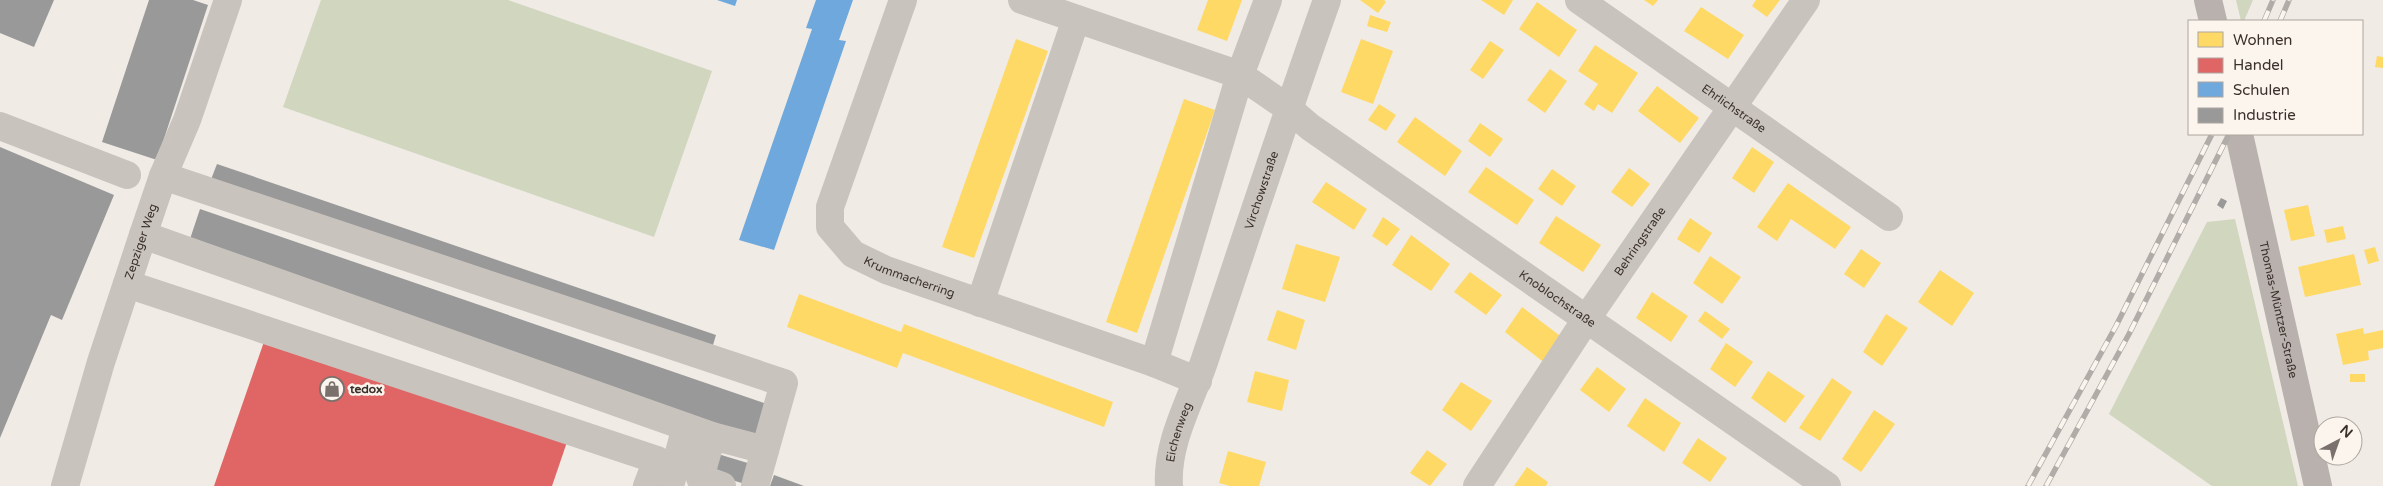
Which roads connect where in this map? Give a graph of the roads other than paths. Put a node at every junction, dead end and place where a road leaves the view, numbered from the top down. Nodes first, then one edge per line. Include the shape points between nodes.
1 (228, 0) edge
2 (903, 0) edge
3 (1022, 0) edge
4 (1268, 0) edge
5 (1327, 0) edge
6 (1579, 0) edge
7 (1806, 0) edge
8 (2208, 0) edge
9 (1076, 19) junction
10 (2213, 20) edge
11 (1240, 75) junction
12 (1288, 108) junction
13 (1733, 108) junction
14 (0, 126) edge
15 (2239, 135) edge
16 (127, 175) dead end
17 (163, 176) junction
18 (1889, 217) dead end
19 (143, 235) junction
20 (127, 284) junction
21 (980, 303) junction
22 (1587, 318) junction
23 (1154, 363) junction
24 (1198, 381) junction
25 (686, 427) junction
26 (712, 436) junction
27 (765, 450) junction
28 (65, 486) edge
29 (647, 486) edge
30 (670, 486) edge
31 (722, 486) edge
32 (755, 486) edge
33 (1169, 486) edge
34 (1477, 486) edge
35 (1827, 486) edge
36 (2318, 486) edge

1 - 17 street, Zepziger Weg via 187,120
2 - 21 street, Krummacherring via 830,206 830,227 853,254 886,270
3 - 9 street
4 - 11 street
5 - 12 street, Virchowstraße
6 - 13 street, Ehrlichstraße
7 - 13 street, Behringstraße
8 - 10 main road
9 - 11 street
9 - 21 street
11 - 12 street
11 - 23 street
12 - 22 street, Knoblochstraße via 1310,127
12 - 24 street, Virchowstraße
13 - 18 street, Ehrlichstraße
13 - 22 street, Behringstraße
14 - 16 street
15 - 36 main road, Thomas-Müntzer-Straße
17 - 19 street, Zepziger Weg
17 - 27 street via 784,383
19 - 20 street, Zepziger Weg
19 - 25 street
20 - 28 street, Zepziger Weg
20 - 29 street via 657,460
21 - 23 street, Krummacherring
22 - 34 street, Behringstraße
22 - 35 street, Knoblochstraße
23 - 24 street, Krummacherring
24 - 33 street, Eichenweg via 1173,445
25 - 26 street
25 - 30 street
26 - 27 street
26 - 31 street via 700,478
27 - 32 street

